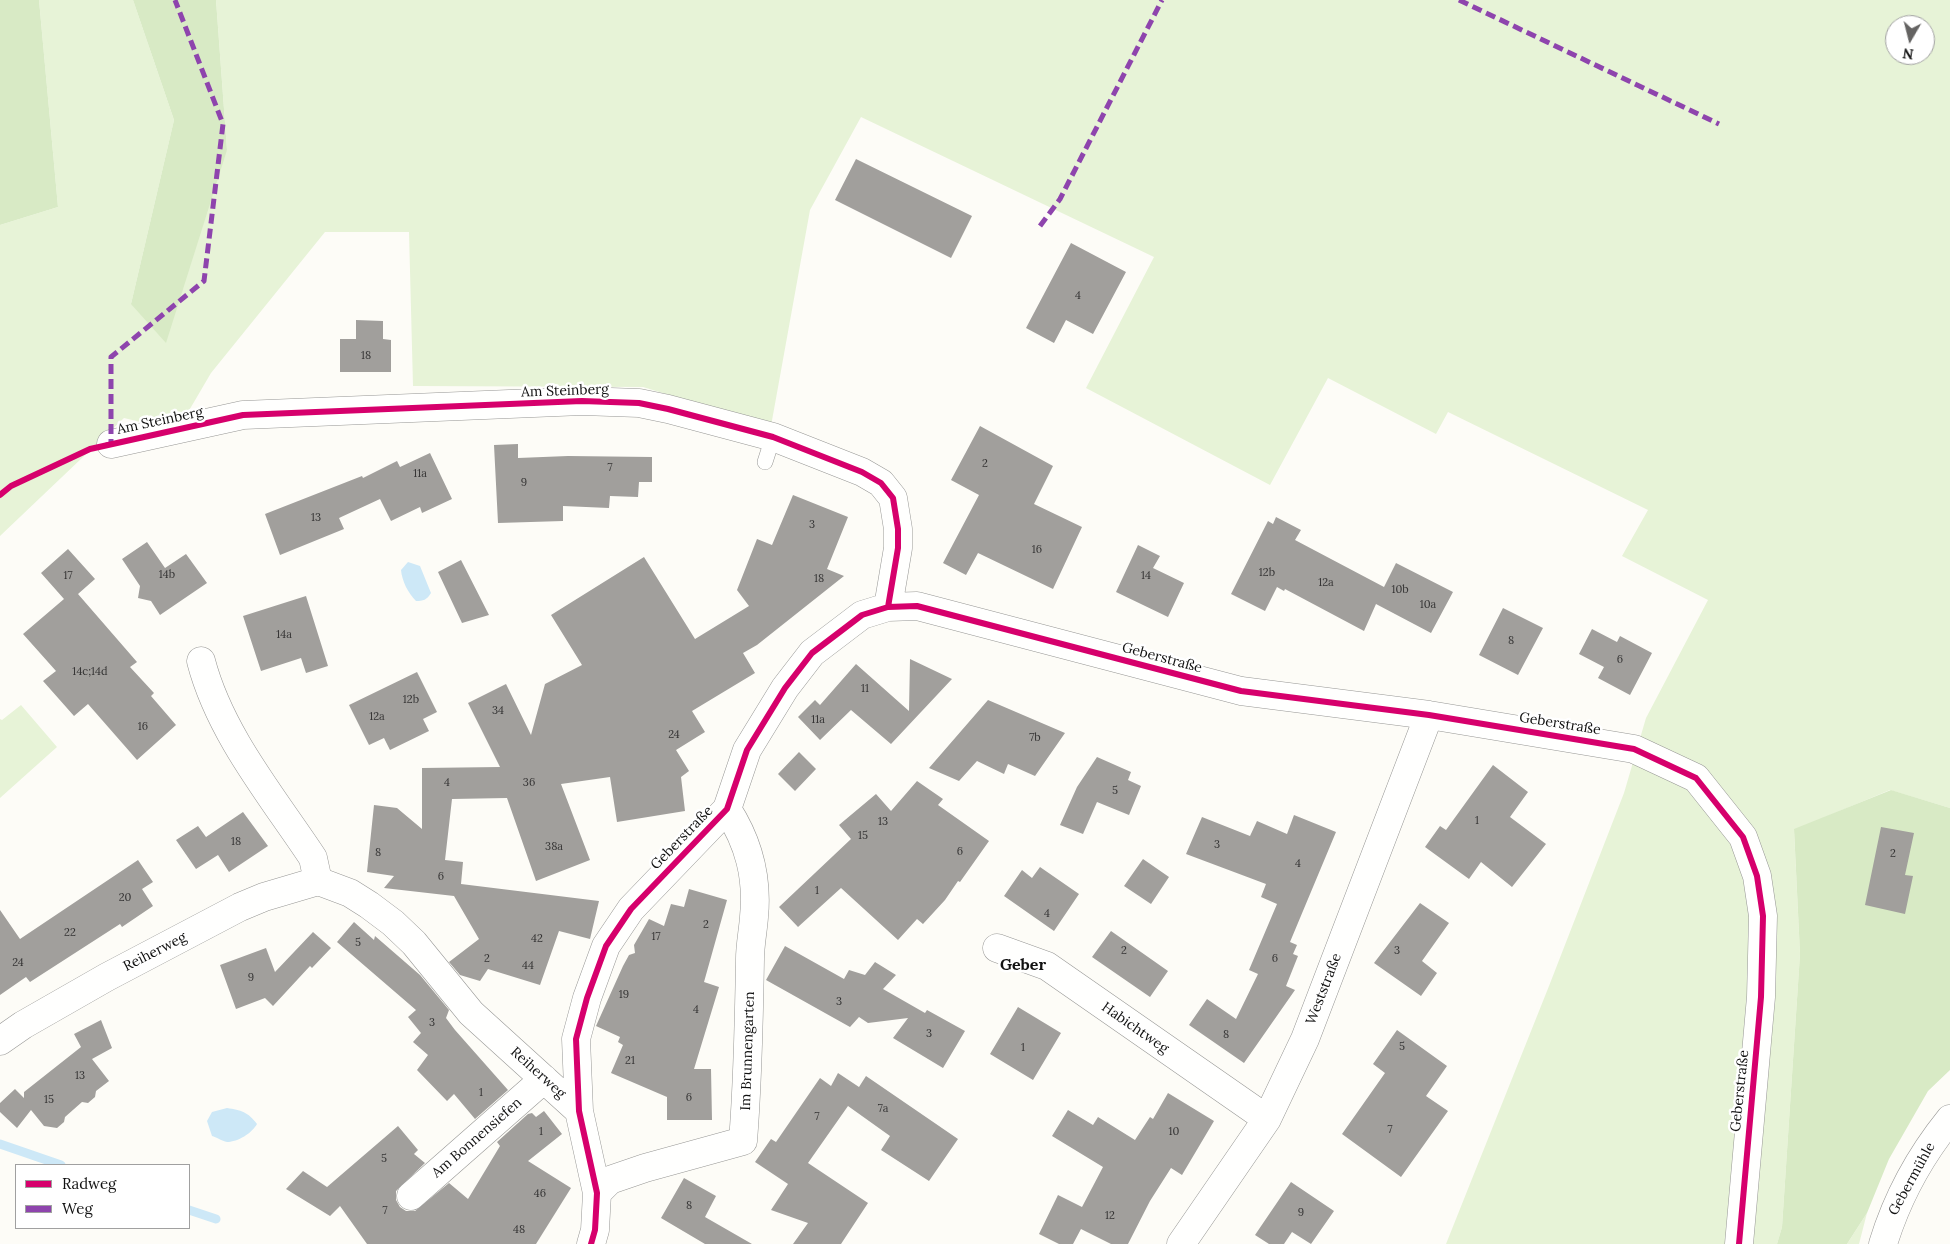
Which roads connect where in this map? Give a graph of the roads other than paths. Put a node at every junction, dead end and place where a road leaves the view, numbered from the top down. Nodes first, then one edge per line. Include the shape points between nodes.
1 (110, 444) dead end
2 (888, 607) junction
3 (202, 662) dead end
4 (1430, 715) junction
5 (727, 809) junction
6 (318, 881) junction
7 (997, 948) dead end
8 (0, 1041) edge
9 (544, 1079) junction
10 (579, 1110) junction
11 (1267, 1119) junction
12 (1950, 1119) edge
13 (597, 1193) junction
14 (411, 1196) dead end
15 (591, 1244) edge
16 (1181, 1244) edge
17 (1739, 1244) edge
18 (1883, 1244) edge

1 - 2 street, Am Steinberg via 243,415 582,401 639,403 769,450 862,472 881,483 893,498 898,529
2 - 4 street, Geberstraße via 917,606 1241,691
2 - 5 street, Geberstraße via 862,615 812,653 785,688 747,750
3 - 6 street via 207,682 232,736 312,858
4 - 11 street, Weststraße via 1305,1039
4 - 17 street, Geberstraße via 1634,748 1696,778 1743,837 1757,876 1763,916 1761,997
5 - 10 street, Geberstraße via 631,909 606,946 586,998 576,1039
5 - 13 street, Im Brunnengarten via 748,849 754,873 750,1048 743,1141 610,1180
6 - 8 street, Reiherweg via 240,907 100,981
6 - 9 street, Reiherweg via 350,894 393,923 414,943 471,1013
7 - 11 street, Habichtweg via 1047,966
9 - 10 street, Reiherweg
9 - 14 street, Am Bonnensiefen
10 - 13 street, Geberstraße
11 - 16 street, Weststraße
12 - 18 street, Gebermühle via 1918,1165 1890,1220
13 - 15 street, Geberstraße

